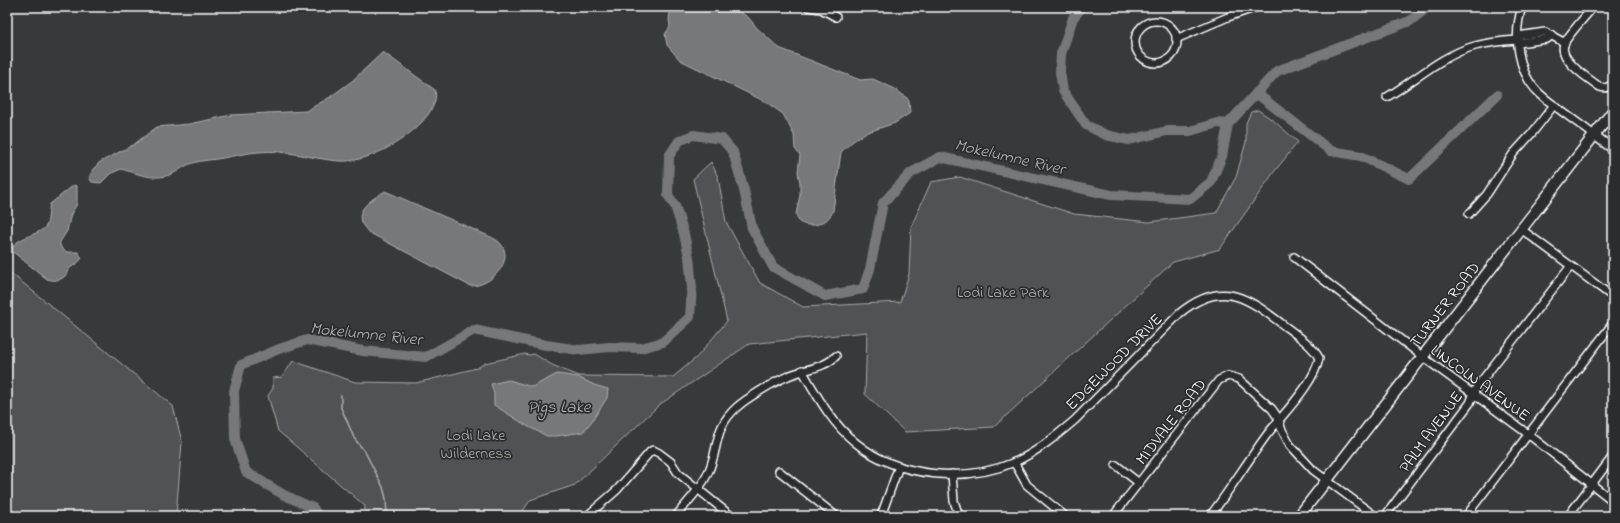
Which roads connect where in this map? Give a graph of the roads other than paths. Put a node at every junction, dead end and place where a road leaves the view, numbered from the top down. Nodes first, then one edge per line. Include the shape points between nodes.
1 (808, 7) edge
2 (1257, 7) edge
3 (1522, 7) edge
4 (1594, 7) edge
5 (836, 17) dead end
6 (1176, 39) junction
7 (1518, 40) junction
8 (1565, 43) junction
9 (1613, 83) edge
10 (1387, 97) dead end
11 (1554, 105) junction
12 (1613, 111) edge
13 (1594, 135) junction
14 (1613, 149) edge
15 (1469, 214) dead end
16 (1521, 229) junction
17 (1294, 257) dead end
18 (1570, 267) junction
19 (1613, 297) edge
20 (1613, 323) edge
21 (836, 356) dead end
22 (1422, 356) junction
23 (802, 370) junction
24 (1474, 395) junction
25 (1279, 419) junction
26 (1528, 434) junction
27 (1613, 456) edge
28 (1014, 462) junction
29 (1116, 465) dead end
30 (899, 466) junction
31 (779, 471) dead end
32 (952, 474) junction
33 (1326, 479) junction
34 (1139, 483) junction
35 (1591, 484) junction
36 (697, 490) junction
37 (1613, 501) edge
38 (586, 516) edge
39 (676, 516) edge
40 (731, 516) edge
41 (836, 516) edge
42 (881, 516) edge
43 (959, 516) edge
44 (1065, 516) edge
45 (1114, 516) edge
46 (1210, 516) edge
47 (1299, 516) edge
48 (1375, 516) edge
49 (1385, 516) edge
50 (1466, 516) edge
51 (1568, 516) edge

1 - 5 street via 822,9
2 - 6 street
3 - 7 street
4 - 8 street
6 - 6 street via 1170,27 1163,22 1155,21 1140,28 1135,44 1141,56 1148,61 1156,62 1163,61 1174,52
7 - 8 street via 1545,32
7 - 10 street via 1494,41 1462,51
7 - 11 street via 1520,57 1528,78 1539,93
8 - 9 street via 1564,51 1570,64 1600,88 1608,88
11 - 13 street
11 - 15 street via 1513,154 1487,194
12 - 13 main road, TURNER ROAD
13 - 14 street
13 - 16 main road, TURNER ROAD
16 - 18 street
16 - 22 main road, TURNER ROAD
17 - 22 street, LINCOLN AVENUE
18 - 19 street
18 - 24 street, PALM AVENUE via 1476,388
20 - 26 street
21 - 23 street via 826,364
22 - 24 street, LINCOLN AVENUE
22 - 33 main road, TURNER ROAD
23 - 30 street, EDGEWOOD DRIVE via 821,402 856,443 872,454
23 - 36 street via 785,377 731,412 718,432 712,462
24 - 26 street, LINCOLN AVENUE
24 - 49 street, PALM AVENUE
25 - 28 street, EDGEWOOD DRIVE via 1310,380 1319,358 1315,352 1245,298 1214,295 1190,305 1180,313 1075,420 1042,446
25 - 33 street via 1290,445 1313,470
25 - 34 street, MIDVALE ROAD via 1272,409 1239,379 1233,376 1224,377
25 - 46 street
26 - 35 street, LINCOLN AVENUE
26 - 50 street
27 - 35 street
28 - 32 street, EDGEWOOD DRIVE via 996,469 970,474
28 - 44 street via 1027,485
29 - 34 street, MIDVALE ROAD
30 - 32 street, EDGEWOOD DRIVE
30 - 42 street
31 - 41 street
32 - 43 street via 954,501
33 - 47 main road, TURNER ROAD
33 - 48 street
34 - 45 street, MIDVALE ROAD
35 - 37 street, LINCOLN AVENUE
35 - 51 street
36 - 38 street via 678,474 671,462 653,450 617,490
36 - 39 street
36 - 40 street

